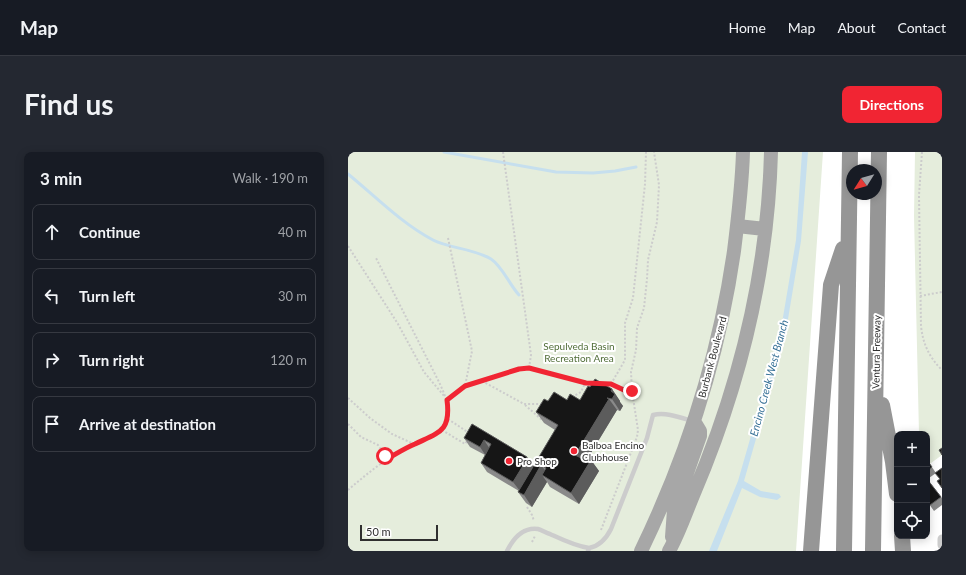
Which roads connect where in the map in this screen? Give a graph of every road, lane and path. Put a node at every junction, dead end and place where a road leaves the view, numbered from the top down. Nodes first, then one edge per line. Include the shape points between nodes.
1 (503, 152) edge
2 (646, 152) edge
3 (654, 152) edge
4 (743, 152) edge
5 (771, 152) edge
6 (850, 152) edge
7 (879, 152) edge
8 (922, 152) edge
9 (737, 226) junction
10 (765, 229) junction
11 (848, 236) junction
12 (448, 238) dead end
13 (348, 246) edge
14 (376, 258) dead end
15 (942, 292) edge
16 (920, 296) junction
17 (529, 368) junction
18 (942, 370) edge
19 (876, 374) junction
20 (482, 381) junction
21 (586, 383) junction
22 (611, 384) junction
23 (465, 386) junction
24 (632, 391) junction
25 (640, 391) dead end
26 (348, 398) edge
27 (570, 398) edge
28 (447, 400) junction
29 (549, 403) edge
30 (524, 404) junction
31 (448, 419) junction
32 (543, 421) edge
33 (694, 421) junction
34 (348, 424) edge
35 (442, 430) junction
36 (471, 434) edge
37 (468, 439) edge
38 (414, 444) junction
39 (387, 459) junction
40 (894, 470) edge
41 (348, 490) edge
42 (602, 526) dead end
43 (902, 539) edge
44 (588, 549) edge
45 (670, 549) edge
46 (507, 551) edge
47 (641, 551) edge
48 (811, 551) edge
49 (844, 551) edge
50 (873, 551) edge
51 (903, 551) edge

1 - 17 path via 531,355
2 - 22 path via 633,298 625,323 625,360
3 - 24 path via 659,185 657,222 648,260 644,308 637,328 631,372
4 - 9 main road, Burbank Boulevard
5 - 10 main road
6 - 11 highway
7 - 19 highway, Ventura Freeway
8 - 16 path via 919,194
9 - 10 main road
9 - 33 main road, Burbank Boulevard via 718,340
10 - 45 main road via 754,304 727,408
11 - 48 highway via 831,285
11 - 49 highway
12 - 23 path via 472,351
13 - 28 path via 398,324 424,372
14 - 28 path
15 - 16 path
16 - 18 path via 923,340 926,349
17 - 20 path
17 - 21 path
19 - 40 highway
19 - 50 highway, Ventura Freeway
20 - 23 path
20 - 30 path
21 - 22 path
21 - 27 path via 580,392
22 - 24 path
23 - 28 path
24 - 25 path
24 - 42 path via 637,437
26 - 38 path via 358,409 392,434
28 - 31 path
29 - 30 path
30 - 32 path
31 - 35 path
31 - 36 path
33 - 44 lane via 671,415 653,415 647,438 611,529 597,546
33 - 45 main road via 700,436 674,510
33 - 47 main road, Burbank Boulevard via 677,471
34 - 39 path via 361,437 378,445
35 - 37 path via 465,444
35 - 38 path
38 - 39 path
39 - 41 path
43 - 51 highway
44 - 46 lane via 537,529 524,531 517,536

